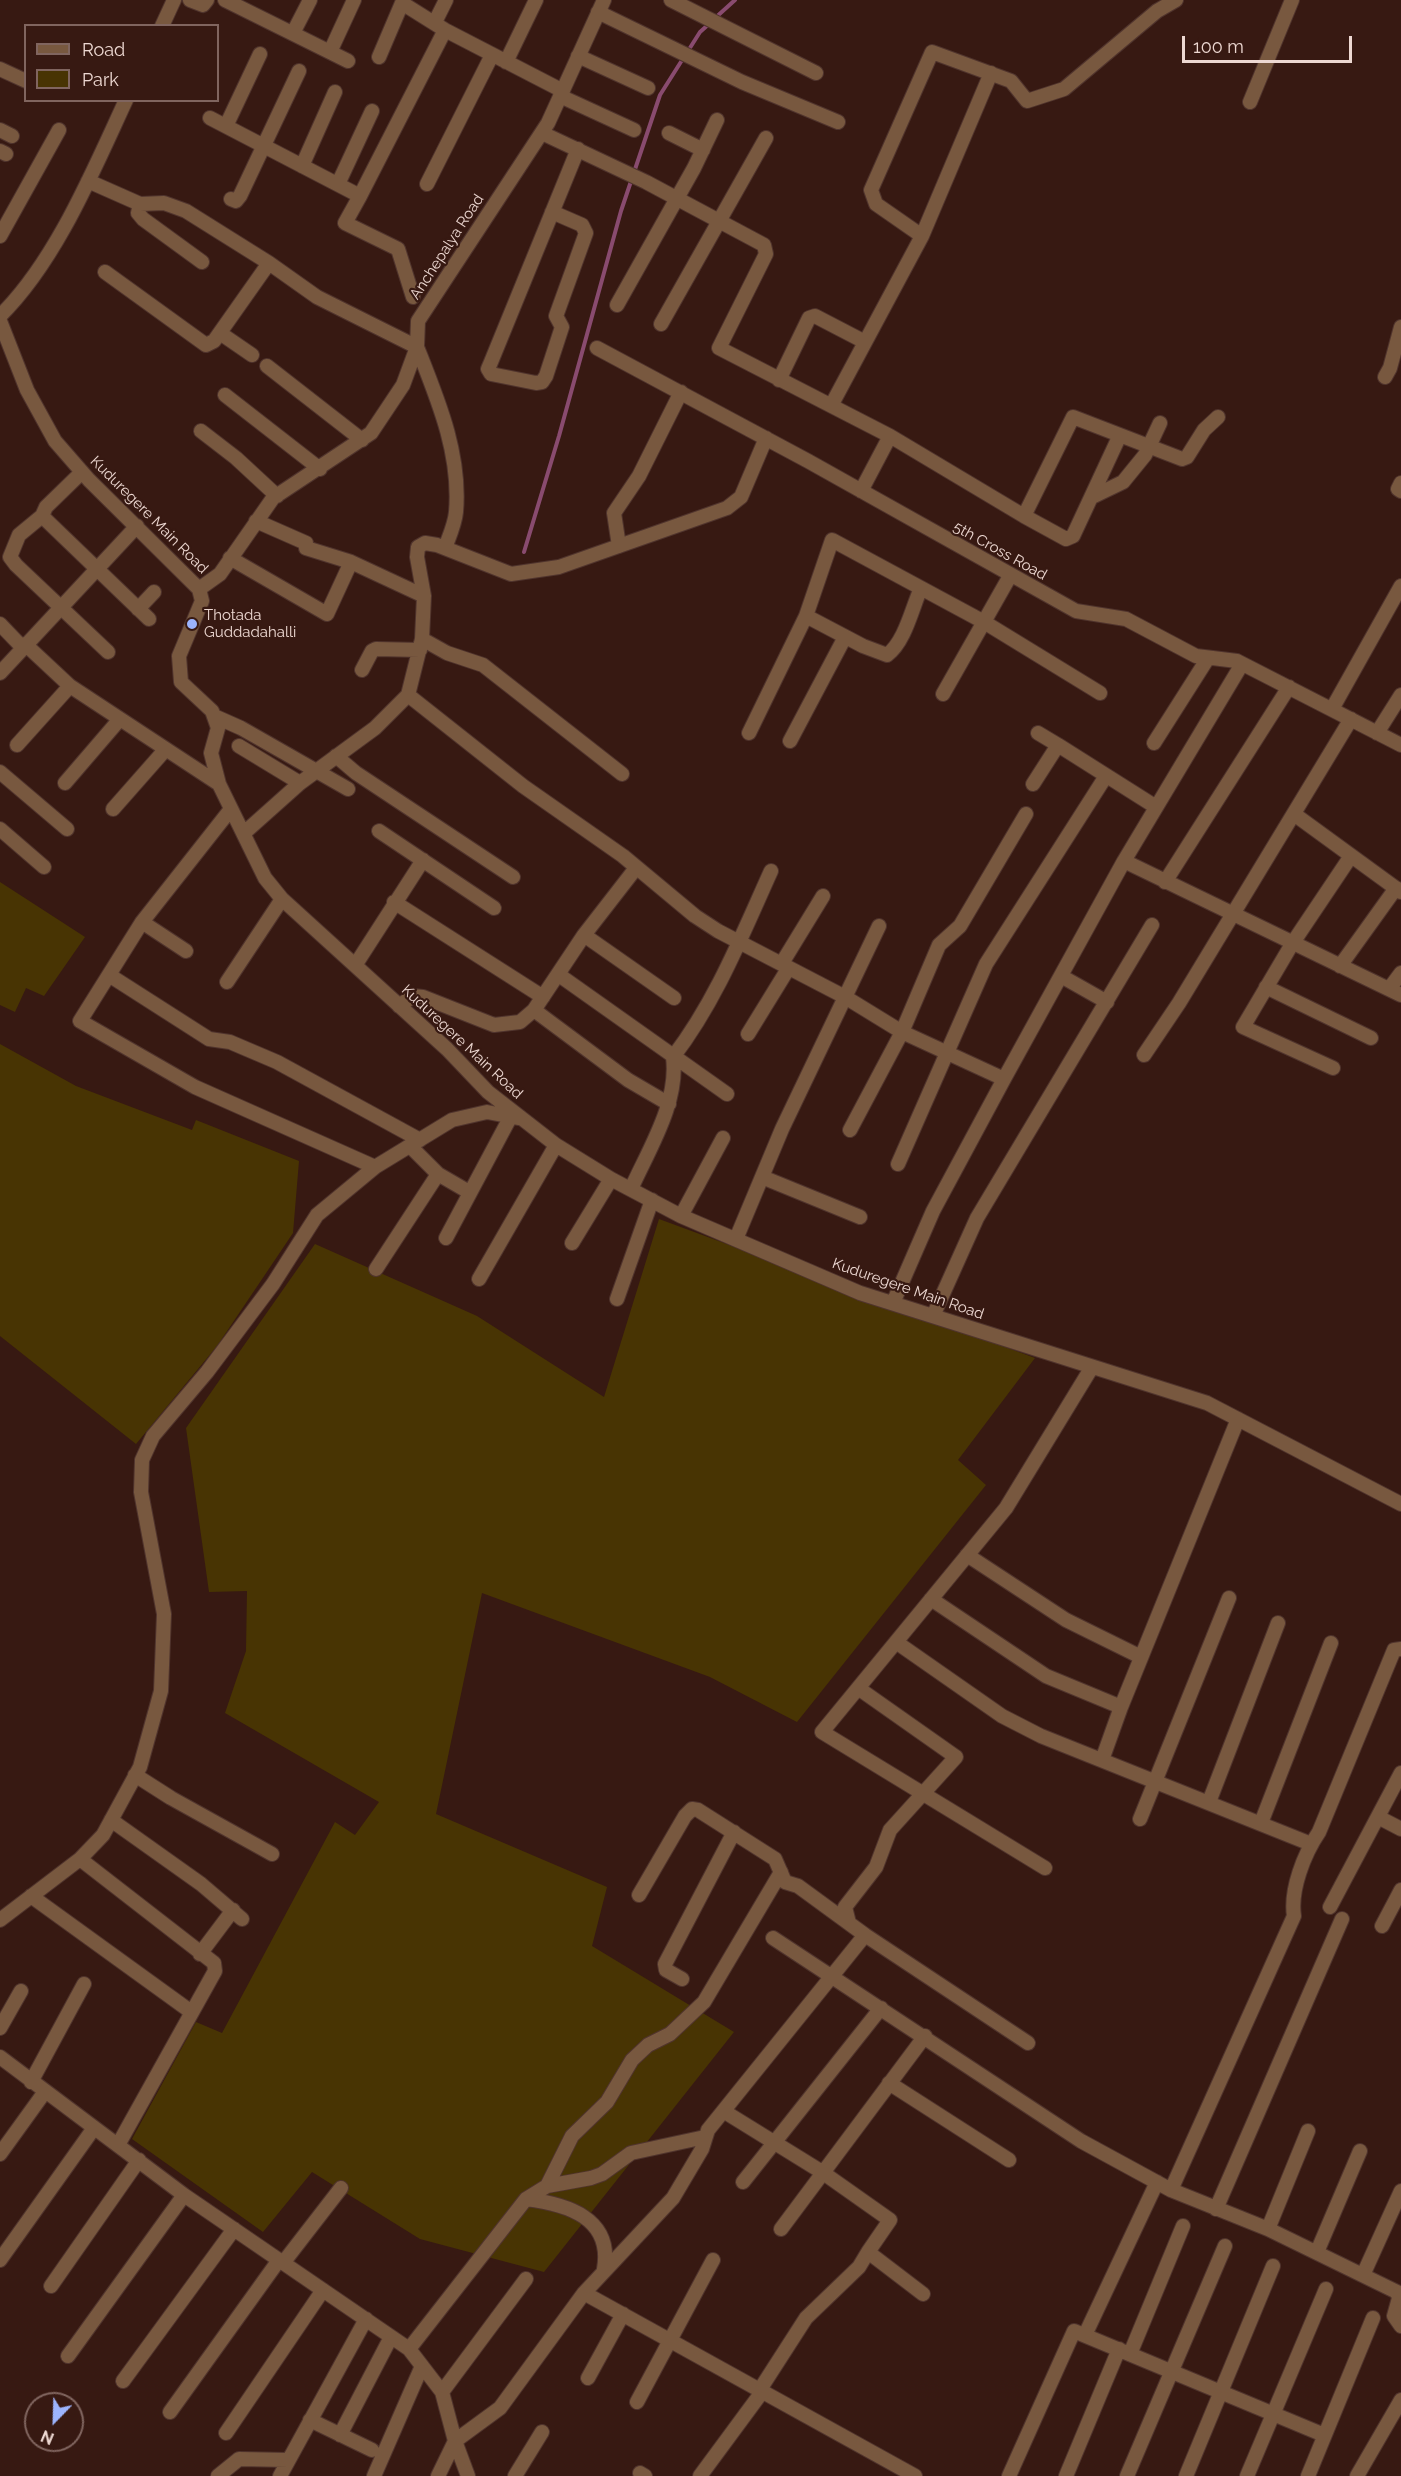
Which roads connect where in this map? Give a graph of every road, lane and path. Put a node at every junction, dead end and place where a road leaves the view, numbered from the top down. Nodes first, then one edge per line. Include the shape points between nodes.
1 (174, 0) edge
2 (190, 0) edge
3 (207, 0) edge
4 (225, 0) edge
5 (260, 0) edge
6 (310, 0) edge
7 (354, 0) edge
8 (446, 0) edge
9 (536, 0) edge
10 (672, 0) edge
11 (1176, 0) edge
12 (1292, 0) edge
13 (403, 2) edge
14 (601, 6) edge
15 (254, 14) junction
16 (163, 24) edge
17 (440, 26) junction
18 (293, 33) junction
19 (330, 51) junction
20 (260, 54) dead end
21 (492, 55) junction
22 (578, 56) junction
23 (378, 57) dead end
24 (348, 61) dead end
25 (506, 62) junction
26 (0, 69) edge
27 (299, 71) dead end
28 (816, 73) dead end
29 (992, 74) junction
30 (24, 80) edge
31 (648, 88) dead end
32 (335, 92) dead end
33 (561, 93) junction
34 (125, 102) edge
35 (1250, 102) dead end
36 (372, 111) dead end
37 (210, 118) dead end
38 (717, 120) dead end
39 (838, 122) dead end
40 (226, 126) junction
41 (59, 130) dead end
42 (634, 130) dead end
43 (542, 133) junction
44 (669, 133) dead end
45 (766, 138) dead end
46 (264, 145) junction
47 (578, 149) junction
48 (703, 150) junction
49 (302, 166) junction
50 (88, 182) junction
51 (338, 184) junction
52 (427, 184) dead end
53 (360, 196) junction
54 (677, 197) junction
55 (231, 199) dead end
56 (140, 204) junction
57 (552, 212) junction
58 (718, 221) junction
59 (0, 236) edge
60 (922, 236) junction
61 (202, 262) dead end
62 (269, 263) junction
63 (105, 272) dead end
64 (413, 297) dead end
65 (617, 305) dead end
66 (0, 316) edge
67 (0, 321) edge
68 (661, 324) dead end
69 (1401, 327) edge
70 (220, 333) junction
71 (865, 342) junction
72 (417, 347) junction
73 (597, 348) dead end
74 (252, 355) dead end
75 (267, 366) dead end
76 (1385, 376) dead end
77 (779, 380) junction
78 (681, 392) junction
79 (225, 395) dead end
80 (832, 404) junction
81 (1218, 417) dead end
82 (1160, 423) dead end
83 (201, 431) dead end
84 (1120, 435) junction
85 (890, 436) junction
86 (766, 438) junction
87 (362, 440) junction
88 (1149, 446) junction
89 (320, 469) junction
90 (82, 472) junction
91 (1401, 483) edge
92 (861, 491) junction
93 (1401, 491) edge
94 (277, 496) junction
95 (1092, 497) junction
96 (42, 516) junction
97 (1024, 516) junction
98 (256, 521) junction
99 (136, 526) junction
100 (619, 546) junction
101 (445, 548) junction
102 (230, 558) junction
103 (351, 562) junction
104 (95, 569) junction
105 (1010, 576) junction
106 (1401, 586) edge
107 (921, 588) junction
108 (199, 590) junction
109 (154, 592) dead end
110 (424, 596) junction
111 (60, 607) junction
112 (138, 609) junction
113 (806, 616) junction
114 (149, 619) dead end
115 (984, 622) junction
116 (0, 624) edge
117 (845, 637) junction
118 (421, 644) junction
119 (24, 645) junction
120 (108, 652) dead end
121 (1208, 658) junction
122 (1242, 664) junction
123 (362, 670) dead end
124 (0, 673) edge
125 (70, 686) junction
126 (1289, 687) junction
127 (1100, 693) dead end
128 (943, 694) dead end
129 (408, 695) junction
130 (1401, 695) edge
131 (1332, 709) junction
132 (214, 716) junction
133 (120, 719) junction
134 (1351, 719) junction
135 (1038, 733) dead end
136 (1377, 733) junction
137 (749, 734) dead end
138 (790, 741) dead end
139 (1154, 743) dead end
140 (17, 745) dead end
141 (1058, 745) junction
142 (1401, 745) edge
143 (238, 746) dead end
144 (165, 750) junction
145 (336, 756) junction
146 (318, 771) junction
147 (0, 772) edge
148 (622, 774) dead end
149 (1106, 776) junction
150 (65, 783) dead end
151 (300, 783) junction
152 (219, 784) junction
153 (1033, 784) dead end
154 (348, 789) dead end
155 (1156, 807) junction
156 (114, 809) dead end
157 (231, 809) junction
158 (1026, 814) dead end
159 (1294, 814) junction
160 (0, 829) edge
161 (67, 829) dead end
162 (380, 831) dead end
163 (244, 833) junction
164 (1351, 856) junction
165 (423, 860) junction
166 (1124, 861) junction
167 (44, 867) dead end
168 (636, 868) junction
169 (771, 871) dead end
170 (513, 877) dead end
171 (1165, 882) junction
172 (1398, 890) edge
173 (823, 896) dead end
174 (282, 899) junction
175 (394, 902) junction
176 (494, 908) dead end
177 (1233, 914) junction
178 (142, 922) junction
179 (1152, 925) dead end
180 (879, 926) dead end
181 (584, 935) junction
182 (739, 944) junction
183 (1292, 944) junction
184 (186, 951) dead end
185 (356, 964) junction
186 (785, 966) junction
187 (1340, 966) junction
188 (1401, 973) edge
189 (109, 975) junction
190 (559, 975) junction
191 (1061, 975) junction
192 (227, 982) dead end
193 (1266, 987) junction
194 (1395, 992) edge
195 (543, 997) junction
196 (845, 997) junction
197 (674, 998) dead end
198 (1107, 1002) junction
199 (399, 1006) junction
200 (534, 1010) junction
201 (902, 1032) junction
202 (748, 1034) dead end
203 (1371, 1038) dead end
204 (948, 1051) junction
205 (1144, 1054) dead end
206 (673, 1057) junction
207 (1333, 1068) dead end
208 (1004, 1079) junction
209 (727, 1094) dead end
210 (669, 1104) junction
211 (516, 1117) junction
212 (850, 1130) dead end
213 (723, 1138) dead end
214 (415, 1143) junction
215 (556, 1144) junction
216 (898, 1164) dead end
217 (375, 1167) junction
218 (438, 1174) junction
219 (762, 1177) junction
220 (611, 1179) junction
221 (631, 1189) junction
222 (469, 1192) junction
223 (652, 1200) junction
224 (681, 1216) junction
225 (860, 1217) dead end
226 (446, 1238) dead end
227 (736, 1239) junction
228 (572, 1243) dead end
229 (376, 1269) dead end
230 (479, 1279) dead end
231 (617, 1299) dead end
232 (893, 1303) junction
233 (933, 1316) junction
234 (1092, 1367) junction
235 (1238, 1419) junction
236 (1401, 1504) edge
237 (967, 1555) junction
238 (1229, 1598) dead end
239 (932, 1599) junction
240 (1278, 1623) dead end
241 (896, 1642) junction
242 (1332, 1643) dead end
243 (1401, 1649) edge
244 (1141, 1657) junction
245 (858, 1688) junction
246 (1121, 1707) junction
247 (1102, 1760) junction
248 (1401, 1773) edge
249 (135, 1775) junction
250 (1156, 1781) junction
251 (922, 1793) junction
252 (1209, 1802) junction
253 (1378, 1817) junction
254 (1140, 1818) dead end
255 (111, 1820) junction
256 (1261, 1823) junction
257 (1401, 1828) edge
258 (734, 1832) junction
259 (1311, 1844) junction
260 (272, 1854) dead end
261 (80, 1859) junction
262 (1045, 1868) dead end
263 (781, 1872) junction
264 (1401, 1890) edge
265 (639, 1895) dead end
266 (31, 1896) junction
267 (1330, 1907) dead end
268 (1342, 1919) dead end
269 (0, 1920) edge
270 (849, 1923) junction
271 (1382, 1926) dead end
272 (865, 1935) junction
273 (774, 1938) dead end
274 (200, 1954) junction
275 (833, 1977) junction
276 (682, 1979) dead end
277 (84, 1984) dead end
278 (21, 1991) dead end
279 (881, 2008) junction
280 (190, 2011) junction
281 (0, 2028) edge
282 (925, 2036) junction
283 (1028, 2043) dead end
284 (0, 2057) edge
285 (31, 2082) junction
286 (890, 2083) junction
287 (44, 2093) junction
288 (725, 2112) junction
289 (94, 2128) junction
290 (1308, 2131) dead end
291 (705, 2137) junction
292 (775, 2143) junction
293 (118, 2145) junction
294 (1360, 2151) dead end
295 (0, 2154) edge
296 (139, 2160) junction
297 (1009, 2160) dead end
298 (822, 2172) junction
299 (743, 2182) dead end
300 (1158, 2182) junction
301 (547, 2186) junction
302 (341, 2188) dead end
303 (1171, 2190) junction
304 (1401, 2191) edge
305 (184, 2195) junction
306 (526, 2199) junction
307 (1216, 2209) junction
308 (1183, 2226) dead end
309 (234, 2229) junction
310 (781, 2229) dead end
311 (1268, 2229) junction
312 (1225, 2246) dead end
313 (868, 2252) junction
314 (1317, 2252) junction
315 (0, 2260) edge
316 (713, 2260) dead end
317 (281, 2262) junction
318 (1273, 2266) dead end
319 (604, 2269) junction
320 (1364, 2275) junction
321 (526, 2279) dead end
322 (51, 2286) dead end
323 (1326, 2289) dead end
324 (323, 2290) junction
325 (584, 2293) junction
326 (923, 2294) dead end
327 (623, 2314) junction
328 (1373, 2318) dead end
329 (366, 2319) junction
330 (1401, 2326) edge
331 (1085, 2335) junction
332 (391, 2337) junction
333 (670, 2339) junction
334 (409, 2349) junction
335 (1124, 2352) junction
336 (68, 2355) dead end
337 (422, 2366) junction
338 (1172, 2371) junction
339 (588, 2378) dead end
340 (123, 2381) dead end
341 (760, 2391) junction
342 (1222, 2391) junction
343 (442, 2392) junction
344 (1401, 2400) edge
345 (637, 2402) dead end
346 (170, 2412) dead end
347 (1274, 2413) junction
348 (310, 2420) junction
349 (542, 2432) dead end
350 (226, 2433) dead end
351 (340, 2434) junction
352 (1324, 2435) junction
353 (455, 2441) junction
354 (372, 2450) dead end
355 (288, 2460) junction
356 (218, 2476) edge
357 (280, 2476) edge
358 (374, 2476) edge
359 (438, 2476) edge
360 (468, 2476) edge
361 (515, 2476) edge
362 (700, 2476) edge
363 (915, 2476) edge
364 (1009, 2476) edge
365 (1066, 2476) edge
366 (1127, 2476) edge
367 (1186, 2476) edge
368 (1247, 2476) edge
369 (1308, 2476) edge
370 (1357, 2476) edge

1 - 16 street
2 - 3 street via 202,5
4 - 15 street
5 - 15 street
6 - 18 street
7 - 19 street
8 - 17 street
9 - 25 street
10 - 28 street
11 - 29 street via 1157,11 1064,89 1027,101 1011,81
12 - 35 street
13 - 17 street
13 - 23 street
14 - 22 street, Anchepalya Road
14 - 39 street via 742,82
15 - 18 street
17 - 21 street
17 - 53 street
18 - 19 street
19 - 24 street
20 - 40 street
21 - 25 street
21 - 52 street
22 - 31 street
22 - 33 street, Anchepalya Road
25 - 33 street
26 - 30 street
27 - 46 street
29 - 60 street
29 - 60 street via 932,52 871,190 876,204
32 - 49 street
33 - 42 street
33 - 43 street, Anchepalya Road
34 - 50 street
36 - 51 street
37 - 40 street
38 - 48 street
40 - 46 street
41 - 59 street
43 - 47 street
43 - 72 street, Anchepalya Road via 418,321
44 - 48 street
45 - 58 street
46 - 49 street
46 - 55 street via 238,198
47 - 54 street
47 - 57 street
48 - 54 street
49 - 51 street
50 - 56 street
50 - 66 street via 23,293
51 - 53 street
53 - 64 street via 345,223 398,249
54 - 58 street
54 - 65 street
56 - 61 street via 138,213 143,219
56 - 62 street via 164,203 186,212
57 - 57 street via 488,369 491,374 536,383 543,382 546,376 562,327 556,316 586,233 582,225
58 - 68 street
58 - 77 street via 764,245 766,254 719,348
60 - 71 street
62 - 70 street
62 - 72 street via 317,297
63 - 70 street via 202,344 211,344
67 - 90 street, Kuduregere Main Road via 27,390 55,441
69 - 76 street
70 - 74 street
71 - 77 street via 815,316 809,318
71 - 80 street
72 - 87 street, Anchepalya Road via 403,385
72 - 101 street via 445,416 455,473 456,514
73 - 78 street, 5th Cross Road
75 - 87 street
77 - 80 street
78 - 86 street, 5th Cross Road
78 - 100 street via 639,476 614,513
79 - 89 street
80 - 85 street
81 - 88 street via 1204,430 1188,457 1167,455
82 - 88 street
83 - 94 street
84 - 88 street
84 - 95 street
84 - 97 street via 1073,417
85 - 92 street
85 - 97 street
86 - 92 street, 5th Cross Road
86 - 100 street via 741,497 727,508
87 - 89 street, Anchepalya Road
88 - 95 street via 1124,482
89 - 94 street, Anchepalya Road
90 - 96 street via 46,507
90 - 99 street, Kuduregere Main Road
91 - 93 street
92 - 105 street, 5th Cross Road
94 - 98 street, Anchepalya Road
95 - 97 street via 1077,532 1066,539
96 - 104 street
96 - 111 street via 19,535 10,556
98 - 102 street, Anchepalya Road
98 - 103 street via 306,543 306,548
99 - 104 street
99 - 108 street, Kuduregere Main Road
100 - 101 street via 559,567 511,574
101 - 110 street via 425,543 418,547
102 - 103 street via 327,614
102 - 108 street, Anchepalya Road via 220,574
103 - 110 street
104 - 111 street
104 - 112 street
105 - 115 street
105 - 121 street, 5th Cross Road via 1076,611 1126,619 1196,656
106 - 131 street
107 - 113 street via 832,540
107 - 115 street
107 - 117 street via 893,650 886,654
108 - 132 street, Kuduregere Main Road via 202,601 179,656 181,682
109 - 112 street
110 - 118 street
111 - 119 street
111 - 120 street
112 - 114 street
113 - 117 street
113 - 137 street
115 - 127 street
115 - 128 street
116 - 119 street
117 - 138 street
118 - 123 street via 376,649
118 - 129 street
118 - 148 street via 483,665
119 - 124 street
119 - 125 street
121 - 122 street, 5th Cross Road
121 - 139 street
122 - 126 street, 5th Cross Road
122 - 155 street
125 - 133 street
125 - 140 street
126 - 131 street, 5th Cross Road
126 - 171 street
129 - 145 street via 375,728
129 - 168 street
130 - 136 street
131 - 134 street, 5th Cross Road
132 - 146 street
132 - 152 street, Kuduregere Main Road via 218,728 211,753
133 - 144 street
133 - 150 street
134 - 136 street, 5th Cross Road
134 - 159 street
135 - 141 street
136 - 142 street, 5th Cross Road
141 - 149 street
141 - 153 street
143 - 151 street
144 - 152 street
144 - 156 street
145 - 146 street
145 - 170 street
146 - 151 street
146 - 154 street
147 - 161 street
149 - 155 street
149 - 204 street via 986,964
151 - 163 street
152 - 157 street, Kuduregere Main Road
155 - 166 street
157 - 163 street, Kuduregere Main Road
157 - 178 street
158 - 201 street via 960,926 939,945
159 - 164 street
159 - 177 street
160 - 167 street
162 - 165 street
163 - 174 street, Kuduregere Main Road via 265,878
164 - 172 street
164 - 183 street
165 - 175 street
165 - 176 street
166 - 171 street
166 - 191 street
168 - 181 street
168 - 182 street via 695,916
169 - 182 street
171 - 177 street
172 - 187 street
173 - 186 street
174 - 185 street, Kuduregere Main Road
174 - 192 street
175 - 185 street
175 - 195 street
177 - 183 street
177 - 205 street
178 - 184 street
178 - 189 street
179 - 198 street
180 - 196 street
181 - 190 street
181 - 197 street
182 - 186 street
182 - 206 street via 699,1023
183 - 187 street
183 - 193 street
185 - 199 street, Kuduregere Main Road
186 - 196 street
186 - 202 street
187 - 194 street
188 - 194 street
189 - 214 street via 209,1039 230,1042 277,1062
189 - 217 street via 80,1021 195,1087
190 - 195 street
190 - 206 street
191 - 198 street
191 - 208 street
193 - 203 street
193 - 207 street via 1243,1027
195 - 200 street
196 - 201 street
196 - 219 street
198 - 233 street via 977,1218
199 - 200 street via 413,996 423,997 494,1025 520,1022
199 - 211 street, Kuduregere Main Road
200 - 210 street via 628,1080
201 - 204 street
201 - 212 street
204 - 208 street
204 - 216 street
206 - 209 street
206 - 210 street via 675,1073
208 - 232 street via 933,1211
210 - 221 street
211 - 214 street via 487,1112 452,1120
211 - 215 street, Kuduregere Main Road
211 - 222 street
213 - 224 street
214 - 217 street
214 - 218 street
215 - 220 street, Kuduregere Main Road
215 - 230 street
217 - 249 street via 317,1215 273,1284 153,1436 142,1460 141,1492 164,1614 161,1691
218 - 222 street
218 - 229 street
219 - 225 street
219 - 227 street
220 - 221 street, Kuduregere Main Road
220 - 228 street
221 - 223 street, Kuduregere Main Road
222 - 226 street
223 - 224 street, Kuduregere Main Road
223 - 231 street
224 - 227 street, Kuduregere Main Road
227 - 232 street, Kuduregere Main Road via 860,1293
232 - 233 street, Kuduregere Main Road
233 - 234 street, Kuduregere Main Road
234 - 235 street, Kuduregere Main Road via 1207,1403
234 - 237 street via 1006,1508
235 - 236 street, Kuduregere Main Road
235 - 244 street
237 - 239 street
237 - 244 street via 1066,1620
238 - 250 street
239 - 241 street
239 - 246 street via 1046,1676
240 - 252 street
241 - 245 street
241 - 247 street via 1002,1716
242 - 256 street
243 - 259 street via 1394,1650
244 - 246 street
245 - 251 street via 956,1757
245 - 251 street via 822,1732
246 - 247 street
247 - 250 street
248 - 253 street
249 - 255 street
249 - 260 street
250 - 252 street
250 - 254 street
251 - 262 street
251 - 270 street via 890,1830 876,1867 845,1907
252 - 256 street
253 - 257 street
253 - 267 street
255 - 261 street via 103,1835
255 - 274 street via 238,1914
256 - 259 street
258 - 263 street via 775,1859
258 - 265 street via 698,1810 688,1811
258 - 276 street via 665,1964 666,1970
259 - 303 street via 1292,1901 1294,1916
261 - 266 street
261 - 274 street
263 - 270 street via 785,1882 798,1886
263 - 301 street via 704,2002 670,2034 648,2045 632,2060 613,2095 572,2136
264 - 271 street
266 - 269 street
266 - 280 street
268 - 307 street
270 - 272 street
272 - 275 street
272 - 283 street
273 - 275 street
274 - 280 street via 214,1963 215,1971
275 - 279 street
275 - 288 street
277 - 285 street
278 - 281 street
279 - 282 street
279 - 292 street
280 - 293 street
282 - 286 street
282 - 300 street via 1081,2141
284 - 285 street
285 - 287 street
286 - 297 street
286 - 298 street
287 - 289 street
287 - 295 street
288 - 291 street
288 - 292 street
289 - 293 street
289 - 315 street
290 - 311 street
291 - 301 street via 631,2153 602,2174
291 - 319 street via 673,2198
292 - 298 street
292 - 299 street
293 - 296 street
294 - 314 street
296 - 305 street
296 - 322 street
298 - 310 street
298 - 313 street via 890,2220
300 - 303 street
300 - 331 street
301 - 306 street
302 - 317 street
303 - 307 street
304 - 320 street
305 - 309 street
305 - 336 street
306 - 319 street via 564,2207 591,2222 607,2247
306 - 334 street
307 - 311 street
308 - 335 street
309 - 317 street
309 - 340 street
311 - 314 street
312 - 338 street
313 - 326 street
313 - 341 street via 859,2267 806,2318
314 - 320 street
316 - 333 street
317 - 324 street
317 - 346 street
318 - 342 street
319 - 325 street
320 - 330 street via 1397,2292 1394,2316
321 - 343 street
323 - 347 street
324 - 329 street
324 - 350 street
325 - 327 street
325 - 353 street via 500,2408
327 - 333 street
327 - 339 street
328 - 352 street
329 - 332 street
329 - 348 street
331 - 335 street
331 - 364 street via 1074,2331
332 - 334 street
332 - 351 street
333 - 341 street
333 - 345 street
334 - 337 street
335 - 338 street
335 - 365 street
337 - 343 street
337 - 358 street
338 - 342 street
338 - 366 street
341 - 362 street
341 - 363 street
342 - 347 street
342 - 367 street
343 - 353 street
344 - 370 street
347 - 352 street
347 - 368 street
348 - 351 street
348 - 355 street
349 - 361 street
351 - 354 street
352 - 369 street
353 - 359 street
353 - 360 street
355 - 356 street via 239,2459
355 - 357 street

